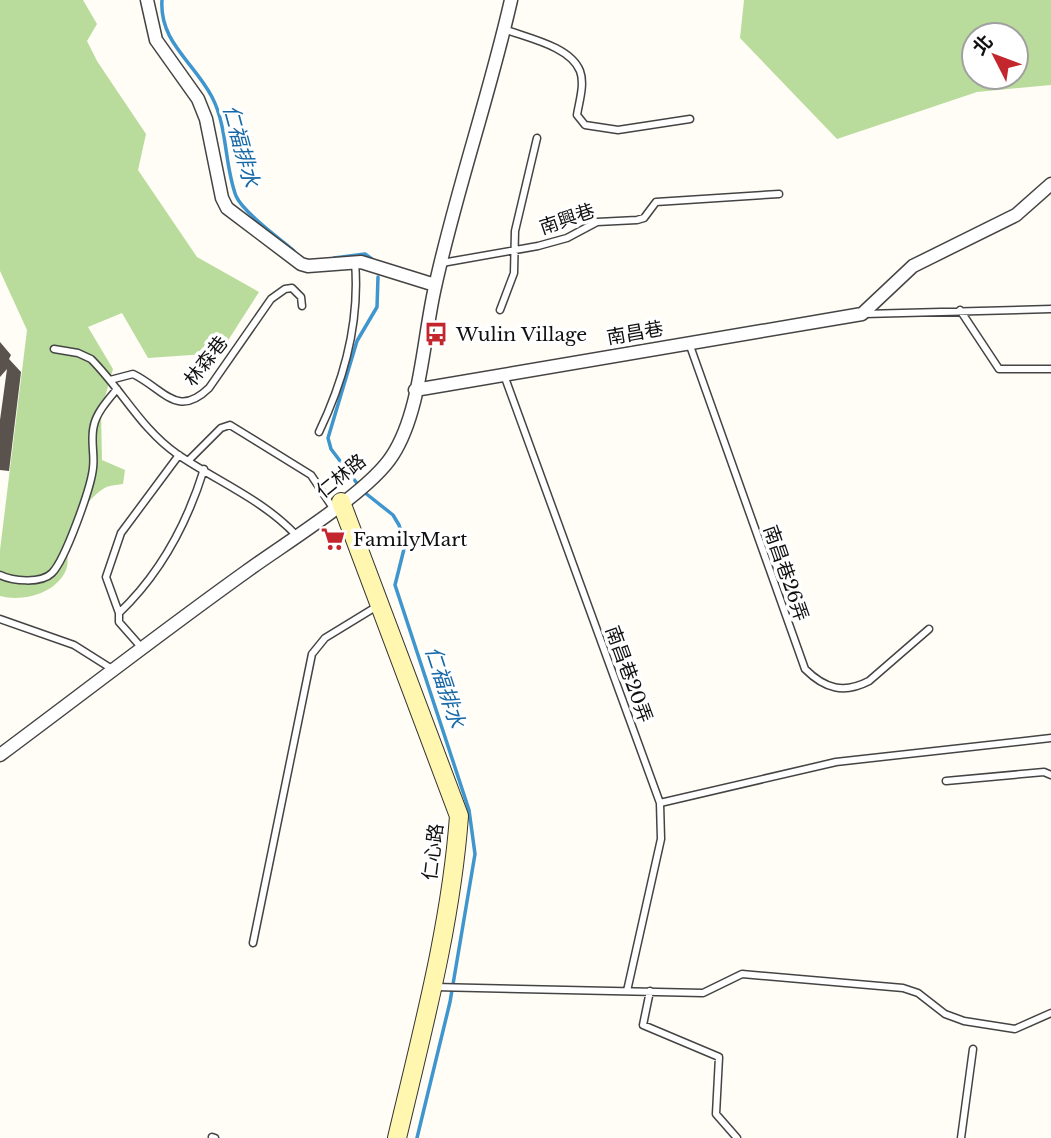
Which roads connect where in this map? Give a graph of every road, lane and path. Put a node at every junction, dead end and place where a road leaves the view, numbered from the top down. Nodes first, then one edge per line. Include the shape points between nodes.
1 (147, 0) edge
2 (511, 0) edge
3 (504, 29) junction
4 (690, 119) dead end
5 (537, 138) dead end
6 (1051, 184) edge
7 (779, 194) dead end
8 (515, 250) junction
9 (355, 262) junction
10 (442, 263) junction
11 (435, 285) junction
12 (302, 306) dead end
13 (1051, 309) edge
14 (500, 310) dead end
15 (960, 310) junction
16 (862, 314) junction
17 (689, 343) junction
18 (54, 349) dead end
19 (1051, 369) edge
20 (504, 375) junction
21 (110, 380) junction
22 (117, 389) junction
23 (415, 390) junction
24 (319, 432) dead end
25 (179, 455) junction
26 (190, 460) junction
27 (204, 469) junction
28 (342, 501) junction
29 (296, 535) junction
30 (0, 575) edge
31 (381, 604) junction
32 (119, 612) junction
33 (0, 619) edge
34 (929, 629) dead end
35 (141, 647) junction
36 (114, 670) junction
37 (1051, 737) edge
38 (0, 755) edge
39 (1051, 775) edge
40 (946, 781) dead end
41 (660, 803) junction
42 (253, 943) dead end
43 (440, 987) junction
44 (627, 991) junction
45 (650, 992) junction
46 (1051, 1013) edge
47 (973, 1049) dead end
48 (397, 1138) edge
49 (737, 1138) edge
50 (961, 1138) edge

1 - 9 street via 156,40 198,99 206,119 227,208 300,264
2 - 3 street, 仁林路
3 - 4 lane via 562,52 576,65 582,85 577,115 585,125 618,130
3 - 10 street, 仁林路
5 - 8 lane via 515,231
6 - 16 street via 1016,215 913,266
7 - 8 lane, 南興巷 via 656,202 644,218 597,222 567,238
8 - 10 lane, 南興巷
8 - 14 lane via 514,272
9 - 11 street
9 - 24 lane via 358,298 353,336
10 - 11 street, 仁林路
11 - 23 street, 仁林路
12 - 21 lane, 林森巷 via 292,288 271,299 196,400 178,402 134,373
13 - 15 lane, 南昌巷
15 - 16 lane, 南昌巷
15 - 19 lane via 999,369
16 - 17 street, 南昌巷
17 - 20 street, 南昌巷
17 - 34 lane, 南昌巷26弄 via 805,670 828,687 858,687
18 - 21 lane via 91,359
20 - 23 street, 南昌巷
20 - 41 lane, 南昌巷20弄
21 - 22 lane
22 - 25 lane via 146,428
22 - 30 lane via 94,424 89,488 52,573 29,580
23 - 28 street, 仁林路 via 393,455
25 - 26 lane
25 - 32 lane via 121,533 106,578
26 - 27 lane
26 - 28 lane via 221,428 230,425 311,475
27 - 29 lane via 267,508
27 - 32 lane via 193,505 170,549 140,593
28 - 29 street, 仁林路
28 - 31 street, 仁心路
29 - 35 street, 仁林路
31 - 42 lane via 325,638 312,654
31 - 43 street, 仁心路 via 459,816
32 - 35 lane via 119,622
33 - 36 lane via 74,645
35 - 36 street, 仁林路
36 - 38 street, 仁林路
37 - 41 lane via 836,762
39 - 40 lane
41 - 44 lane, 南昌巷20弄 via 661,839
43 - 44 lane
43 - 48 street, 仁心路
44 - 45 lane
45 - 46 lane via 703,993 742,974 903,988 918,993 945,1014 1014,1029
45 - 49 lane via 643,1025 719,1057 716,1114
47 - 50 lane

